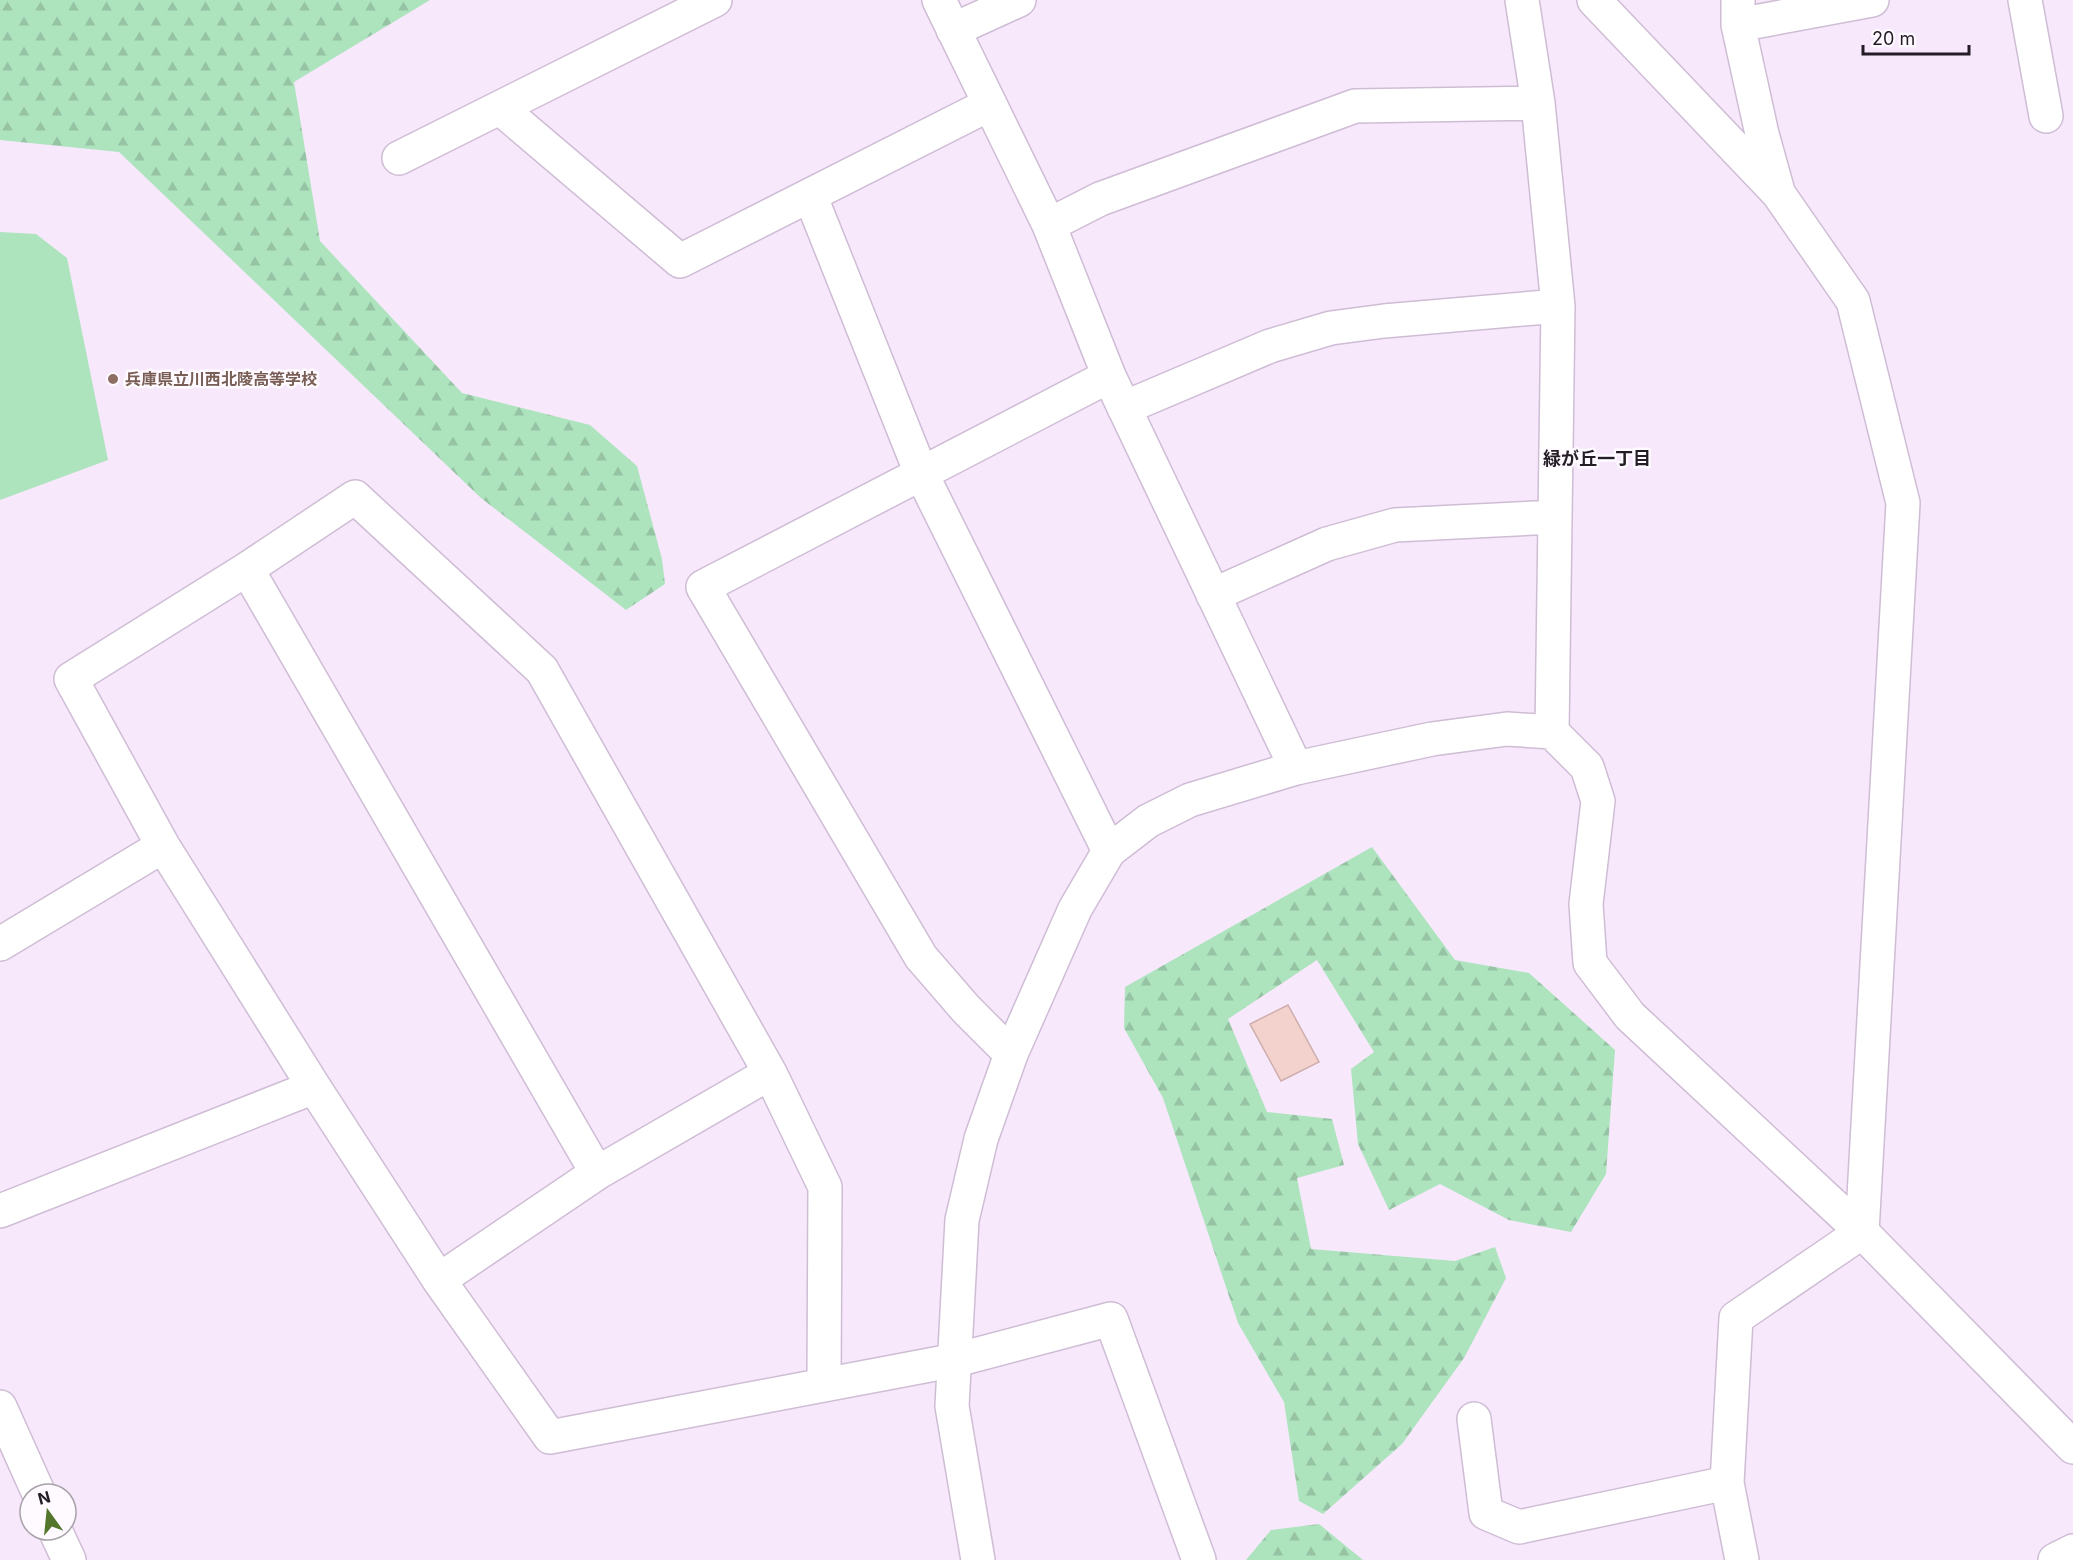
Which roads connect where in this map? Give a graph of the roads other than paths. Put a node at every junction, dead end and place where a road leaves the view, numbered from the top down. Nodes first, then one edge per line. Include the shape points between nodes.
1 (715, 0) edge
2 (939, 0) edge
3 (1020, 0) edge
4 (1522, 0) edge
5 (1594, 0) edge
6 (1872, 0) edge
7 (2025, 0) edge
8 (1738, 13) edge
9 (953, 30) junction
10 (1538, 103) junction
11 (990, 104) junction
12 (500, 108) junction
13 (2046, 116) dead end
14 (399, 158) dead end
15 (1778, 193) junction
16 (810, 195) junction
17 (1049, 225) junction
18 (1558, 306) junction
19 (1109, 376) junction
20 (1124, 408) junction
21 (921, 473) junction
22 (1555, 517) junction
23 (247, 568) junction
24 (1213, 596) junction
25 (1552, 732) junction
26 (1296, 768) junction
27 (163, 846) junction
28 (1109, 851) junction
29 (0, 945) edge
30 (1011, 1054) junction
31 (770, 1072) junction
32 (314, 1087) junction
33 (597, 1173) junction
34 (0, 1211) edge
35 (1862, 1232) junction
36 (439, 1280) junction
37 (956, 1360) junction
38 (824, 1383) junction
39 (0, 1407) edge
40 (1474, 1419) dead end
41 (2073, 1447) edge
42 (34, 1482) edge
43 (1727, 1484) junction
44 (61, 1542) edge
45 (2073, 1551) edge
46 (69, 1560) edge
47 (978, 1560) edge
48 (1199, 1560) edge
49 (1742, 1560) edge
50 (2055, 1560) edge

1 - 12 street
2 - 9 street
3 - 9 street
4 - 10 street
5 - 15 street
6 - 8 street
7 - 13 street
8 - 15 street
9 - 11 street
10 - 17 street via 1355,106 1100,199
10 - 18 street
11 - 16 street
11 - 17 street
12 - 14 street
12 - 16 street via 680,261
15 - 35 street via 1853,301 1903,502
16 - 21 street
17 - 19 street
18 - 20 street via 1331,328 1270,346
18 - 22 street
19 - 20 street
19 - 21 street
20 - 24 street
21 - 28 street
21 - 30 street via 703,587 921,957
22 - 24 street via 1395,525 1327,544
22 - 25 street
23 - 27 street via 71,679
23 - 31 street via 355,497 542,670
23 - 33 street
24 - 26 street
25 - 26 street via 1507,729
25 - 35 street via 1587,767 1598,801 1586,904 1590,963 1630,1017
26 - 28 street via 1190,800 1148,821
27 - 29 street
27 - 32 street
28 - 30 street via 1075,909
30 - 37 street via 981,1139 962,1220
31 - 33 street
31 - 38 street via 825,1187
32 - 34 street
32 - 36 street
33 - 36 street
35 - 41 street
35 - 43 street via 1736,1318
36 - 38 street via 550,1437
37 - 38 street
37 - 47 street via 952,1406
37 - 48 street via 1111,1319
39 - 42 street
40 - 43 street via 1486,1513 1519,1527
43 - 49 street
44 - 46 street
45 - 50 street

